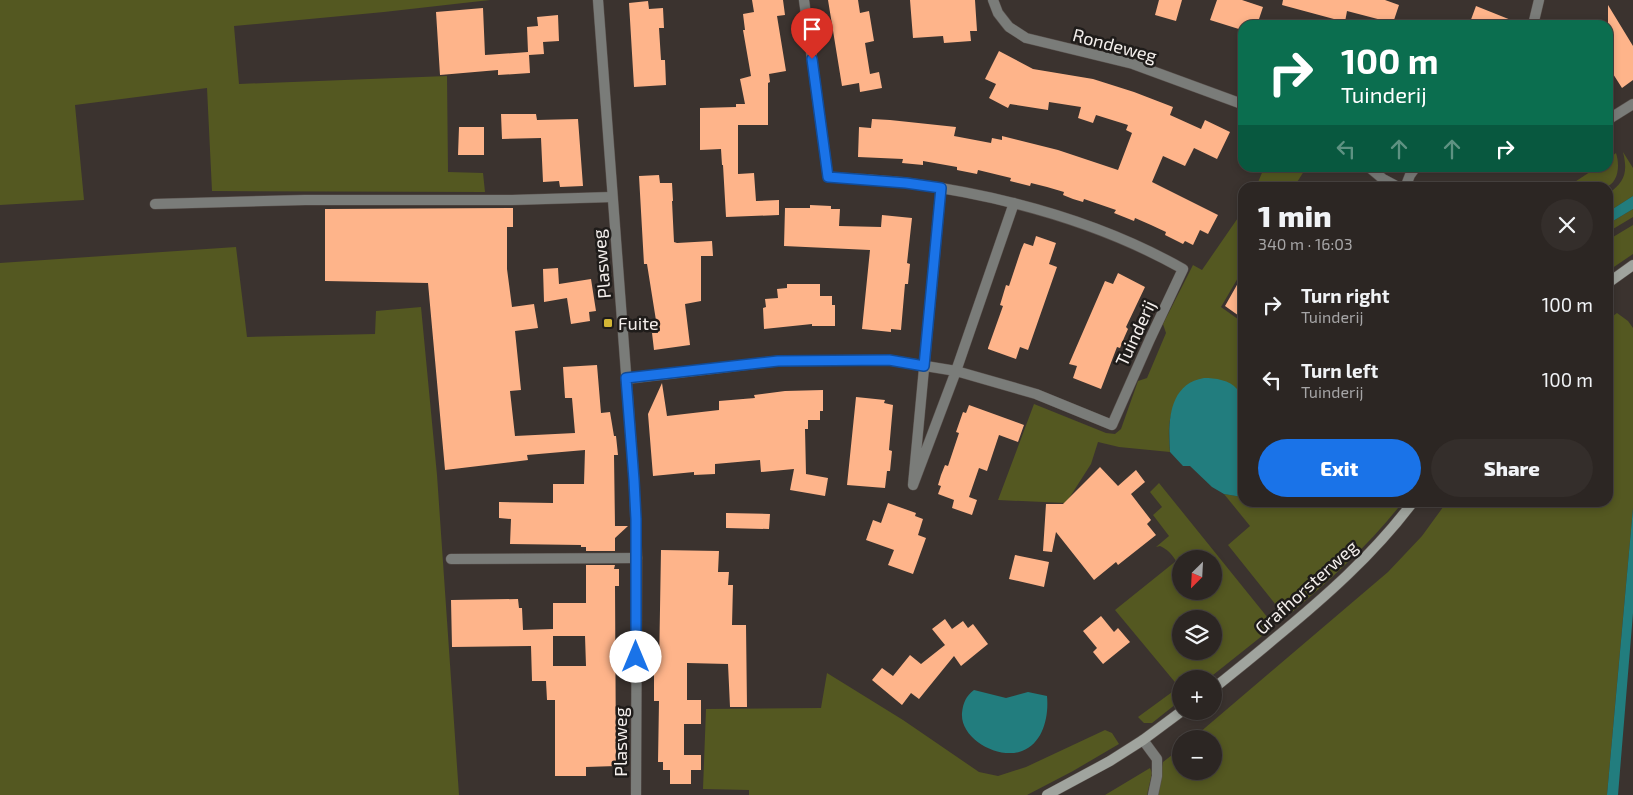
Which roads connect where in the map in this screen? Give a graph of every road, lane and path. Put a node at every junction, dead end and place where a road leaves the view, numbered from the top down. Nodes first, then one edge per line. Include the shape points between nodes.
1 (598, 0) edge
2 (804, 0) edge
3 (993, 0) edge
4 (1538, 0) edge
5 (1534, 20) edge
6 (1238, 103) edge
7 (1633, 104) edge
8 (1613, 115) edge
9 (1375, 172) edge
10 (1389, 182) edge
11 (941, 188) junction
12 (612, 197) junction
13 (1014, 203) junction
14 (154, 204) dead end
15 (1633, 265) edge
16 (1613, 279) edge
17 (924, 366) junction
18 (956, 371) junction
19 (626, 378) junction
20 (1409, 507) edge
21 (637, 558) junction
22 (451, 560) dead end
23 (1222, 681) edge
24 (1172, 718) edge
25 (1143, 740) junction
26 (636, 795) edge
27 (1047, 795) edge
28 (1153, 795) edge

1 - 12 street, Plasweg
2 - 11 street, Tuinderij via 828,177
3 - 6 street, Rondeweg via 998,13 1010,27 1026,38 1133,64
4 - 5 street
7 - 8 street
9 - 10 street
11 - 13 street, Tuinderij
11 - 17 street
12 - 14 street
12 - 19 street, Plasweg
13 - 18 street
13 - 18 street, Tuinderij via 1113,234 1182,269 1112,425 1036,394
15 - 16 main road
17 - 18 street, Tuinderij
17 - 18 street via 913,485
17 - 19 street, Tuinderij via 889,360 778,361
19 - 21 street, Plasweg
20 - 23 main road, Grafhorsterweg via 1348,575
21 - 22 street
21 - 26 street, Plasweg
24 - 25 main road
25 - 27 main road
25 - 28 street via 1158,759

